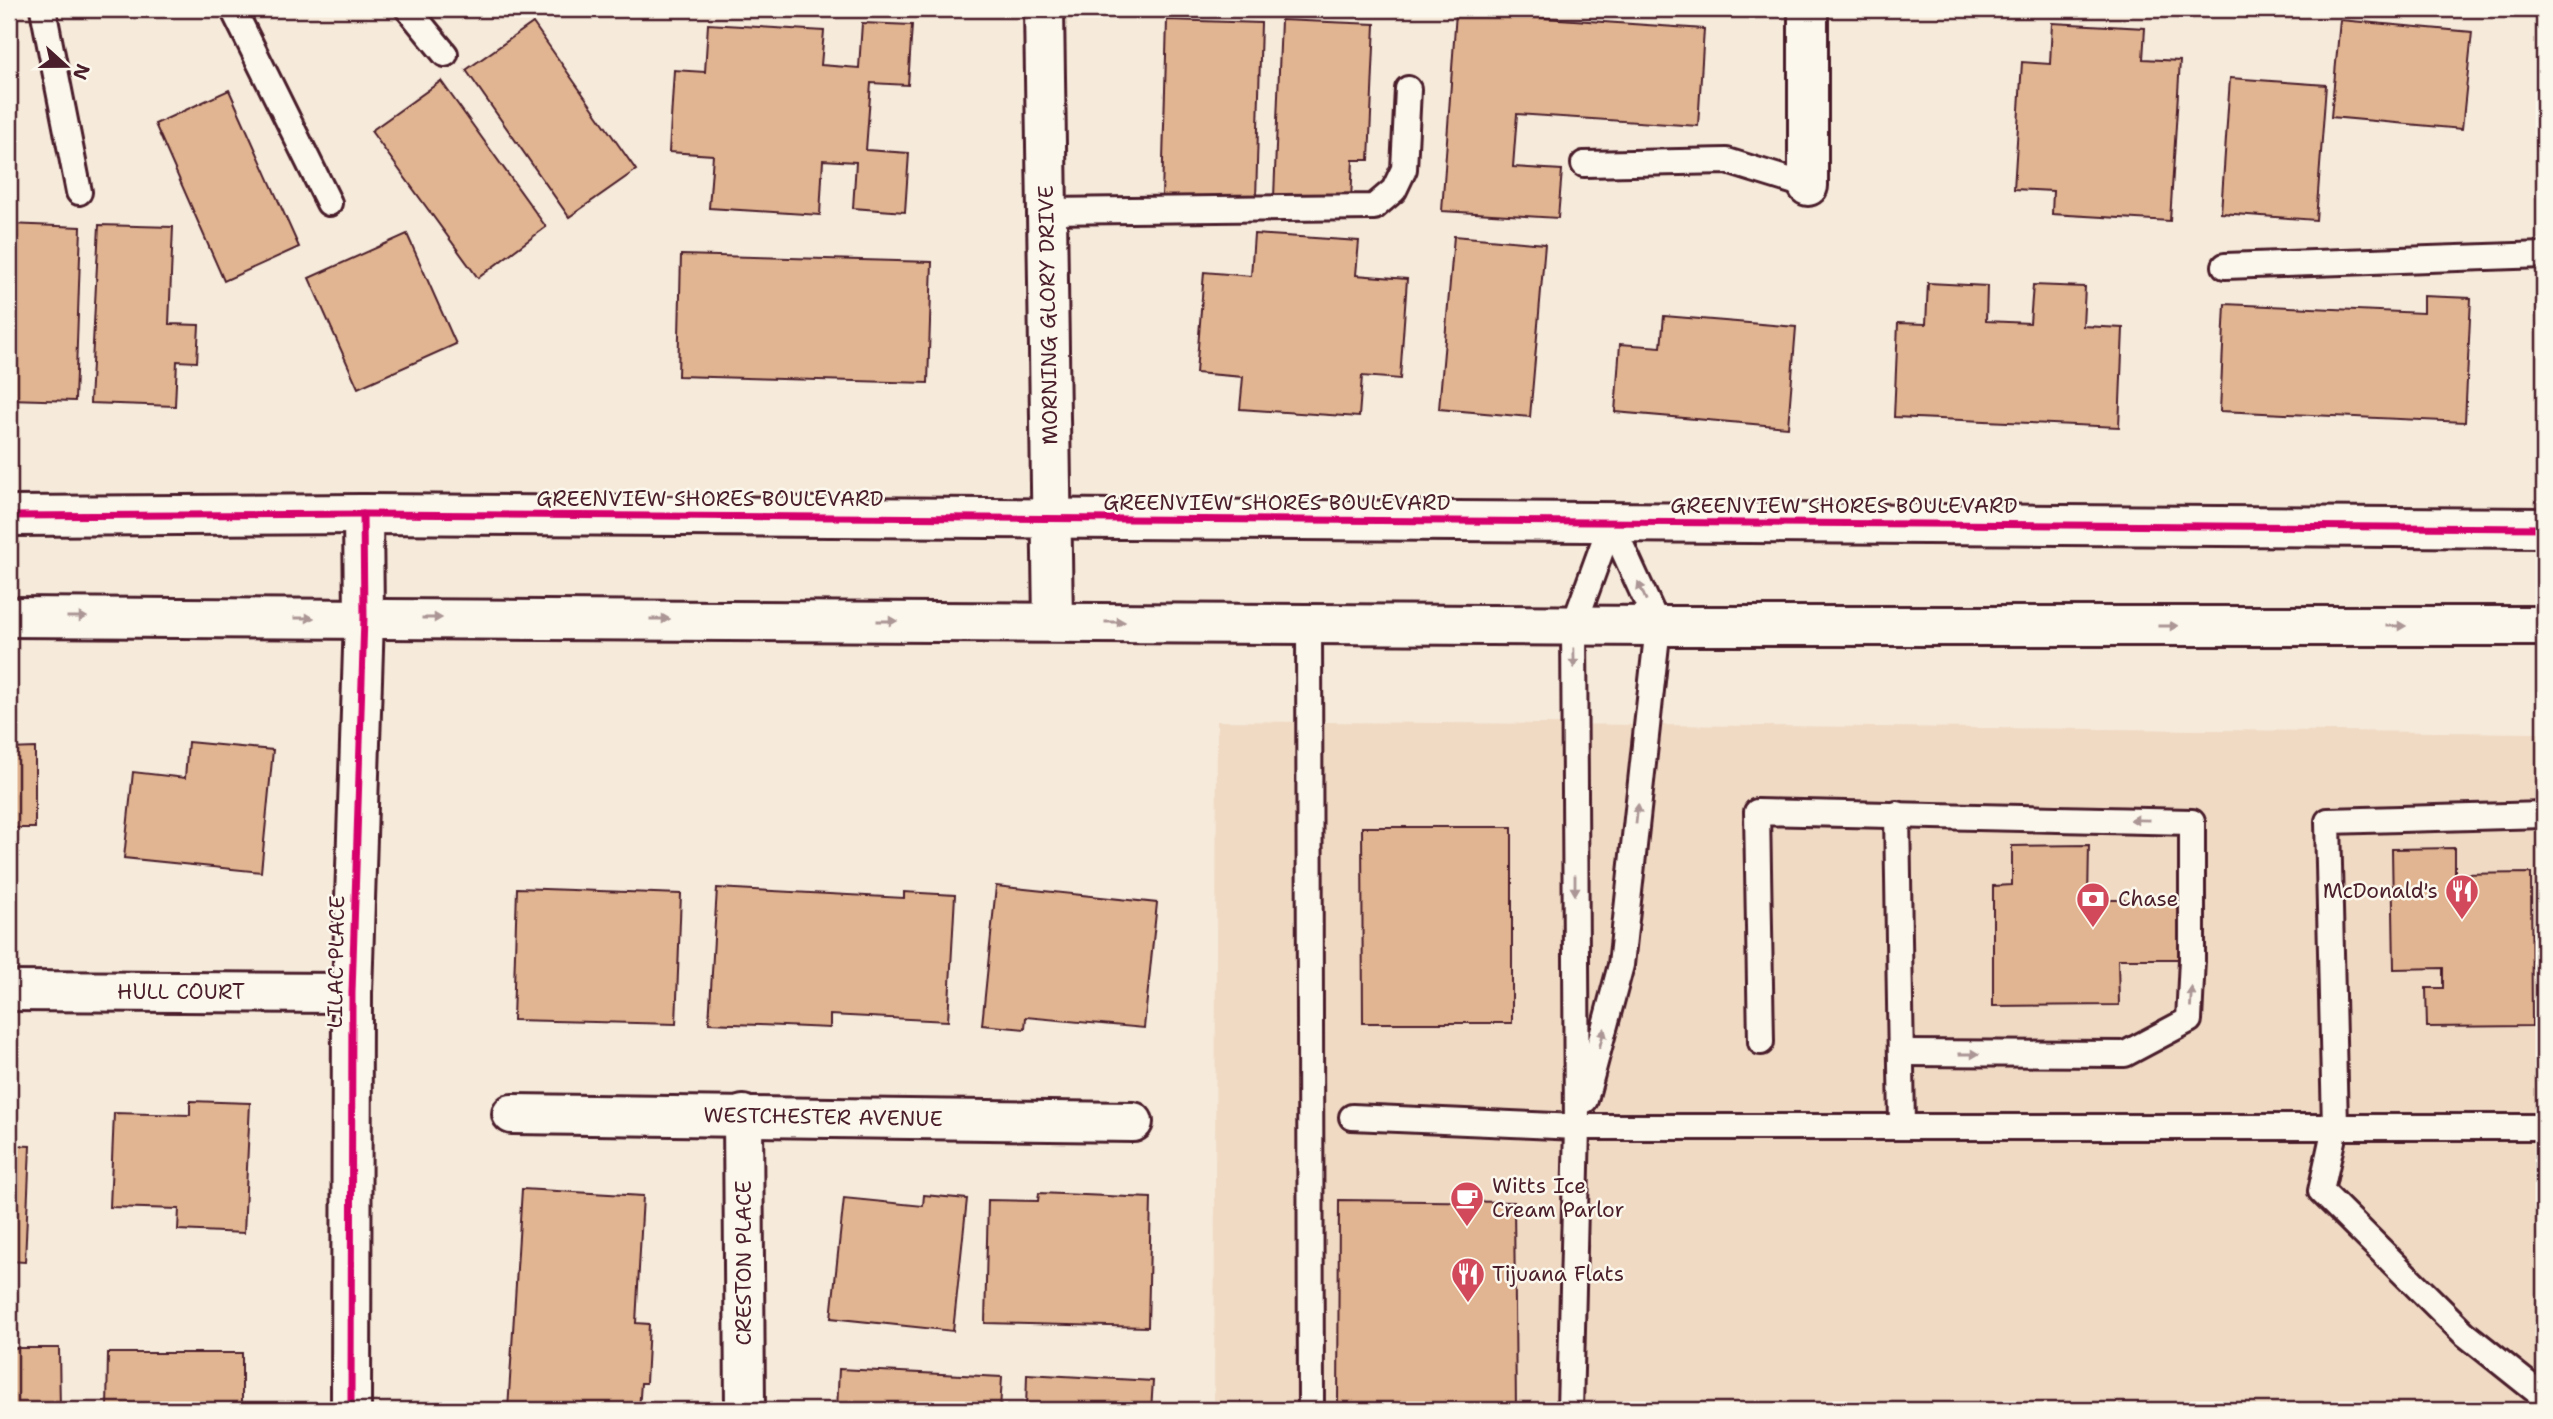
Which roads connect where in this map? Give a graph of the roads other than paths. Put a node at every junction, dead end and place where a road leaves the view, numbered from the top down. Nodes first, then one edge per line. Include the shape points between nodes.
1 (43, 9) edge
2 (233, 9) edge
3 (408, 9) edge
4 (1044, 9) edge
5 (1808, 9) edge
6 (445, 54) dead end
7 (1408, 89) dead end
8 (1584, 164) dead end
9 (1808, 186) joint
10 (79, 192) dead end
11 (329, 203) dead end
12 (1047, 211) junction
13 (2544, 255) edge
14 (2225, 266) dead end
15 (363, 514) junction
16 (9, 516) edge
17 (1051, 519) junction
18 (1611, 523) junction
19 (2544, 528) edge
20 (9, 617) edge
21 (364, 618) junction
22 (1053, 622) junction
23 (1309, 624) junction
24 (1574, 625) junction
25 (1658, 626) junction
26 (2544, 626) edge
27 (1897, 814) junction
28 (2544, 815) edge
29 (9, 992) edge
30 (352, 993) junction
31 (1760, 1042) dead end
32 (1901, 1054) junction
33 (512, 1114) dead end
34 (743, 1115) junction
35 (1352, 1117) dead end
36 (1133, 1122) dead end
37 (1577, 1127) junction
38 (1902, 1127) junction
39 (2334, 1127) junction
40 (2544, 1127) edge
41 (2544, 1397) edge
42 (351, 1410) edge
43 (744, 1410) edge
44 (1311, 1410) edge
45 (1570, 1410) edge

1 - 10 lane
2 - 11 lane
3 - 6 lane
4 - 12 street, MORNING GLORY DRIVE
5 - 9 street
7 - 12 lane via 1404,169 1394,190 1374,207
8 - 9 lane via 1727,161
12 - 17 street, MORNING GLORY DRIVE
13 - 14 lane
15 - 16 street, GREENVIEW SHORES BOULEVARD
15 - 17 street, GREENVIEW SHORES BOULEVARD
15 - 21 street, LILAC PLACE
17 - 18 street, GREENVIEW SHORES BOULEVARD
17 - 22 street, MORNING GLORY DRIVE
18 - 19 street, GREENVIEW SHORES BOULEVARD
18 - 24 lane
25 -> 18 lane
20 -> 21 street
21 -> 22 street
21 - 30 street, LILAC PLACE
22 -> 23 street
23 - 24 street
23 - 44 lane
24 - 25 street
24 -> 37 lane
25 -> 26 street
37 -> 25 lane via 1621,965
27 - 31 lane via 1757,812
27 - 32 lane
32 -> 27 lane via 2125,1054 2189,1020 2192,822
28 - 39 lane via 2328,821
29 - 30 street, HULL COURT
30 - 42 street, LILAC PLACE
32 - 38 lane
33 - 34 street, WESTCHESTER AVENUE
34 - 36 street, WESTCHESTER AVENUE
34 - 43 street, CRESTON PLACE
35 - 37 lane
37 - 38 lane
37 - 45 lane
38 - 39 lane
39 - 40 lane
39 - 41 lane via 2321,1191 2464,1333

